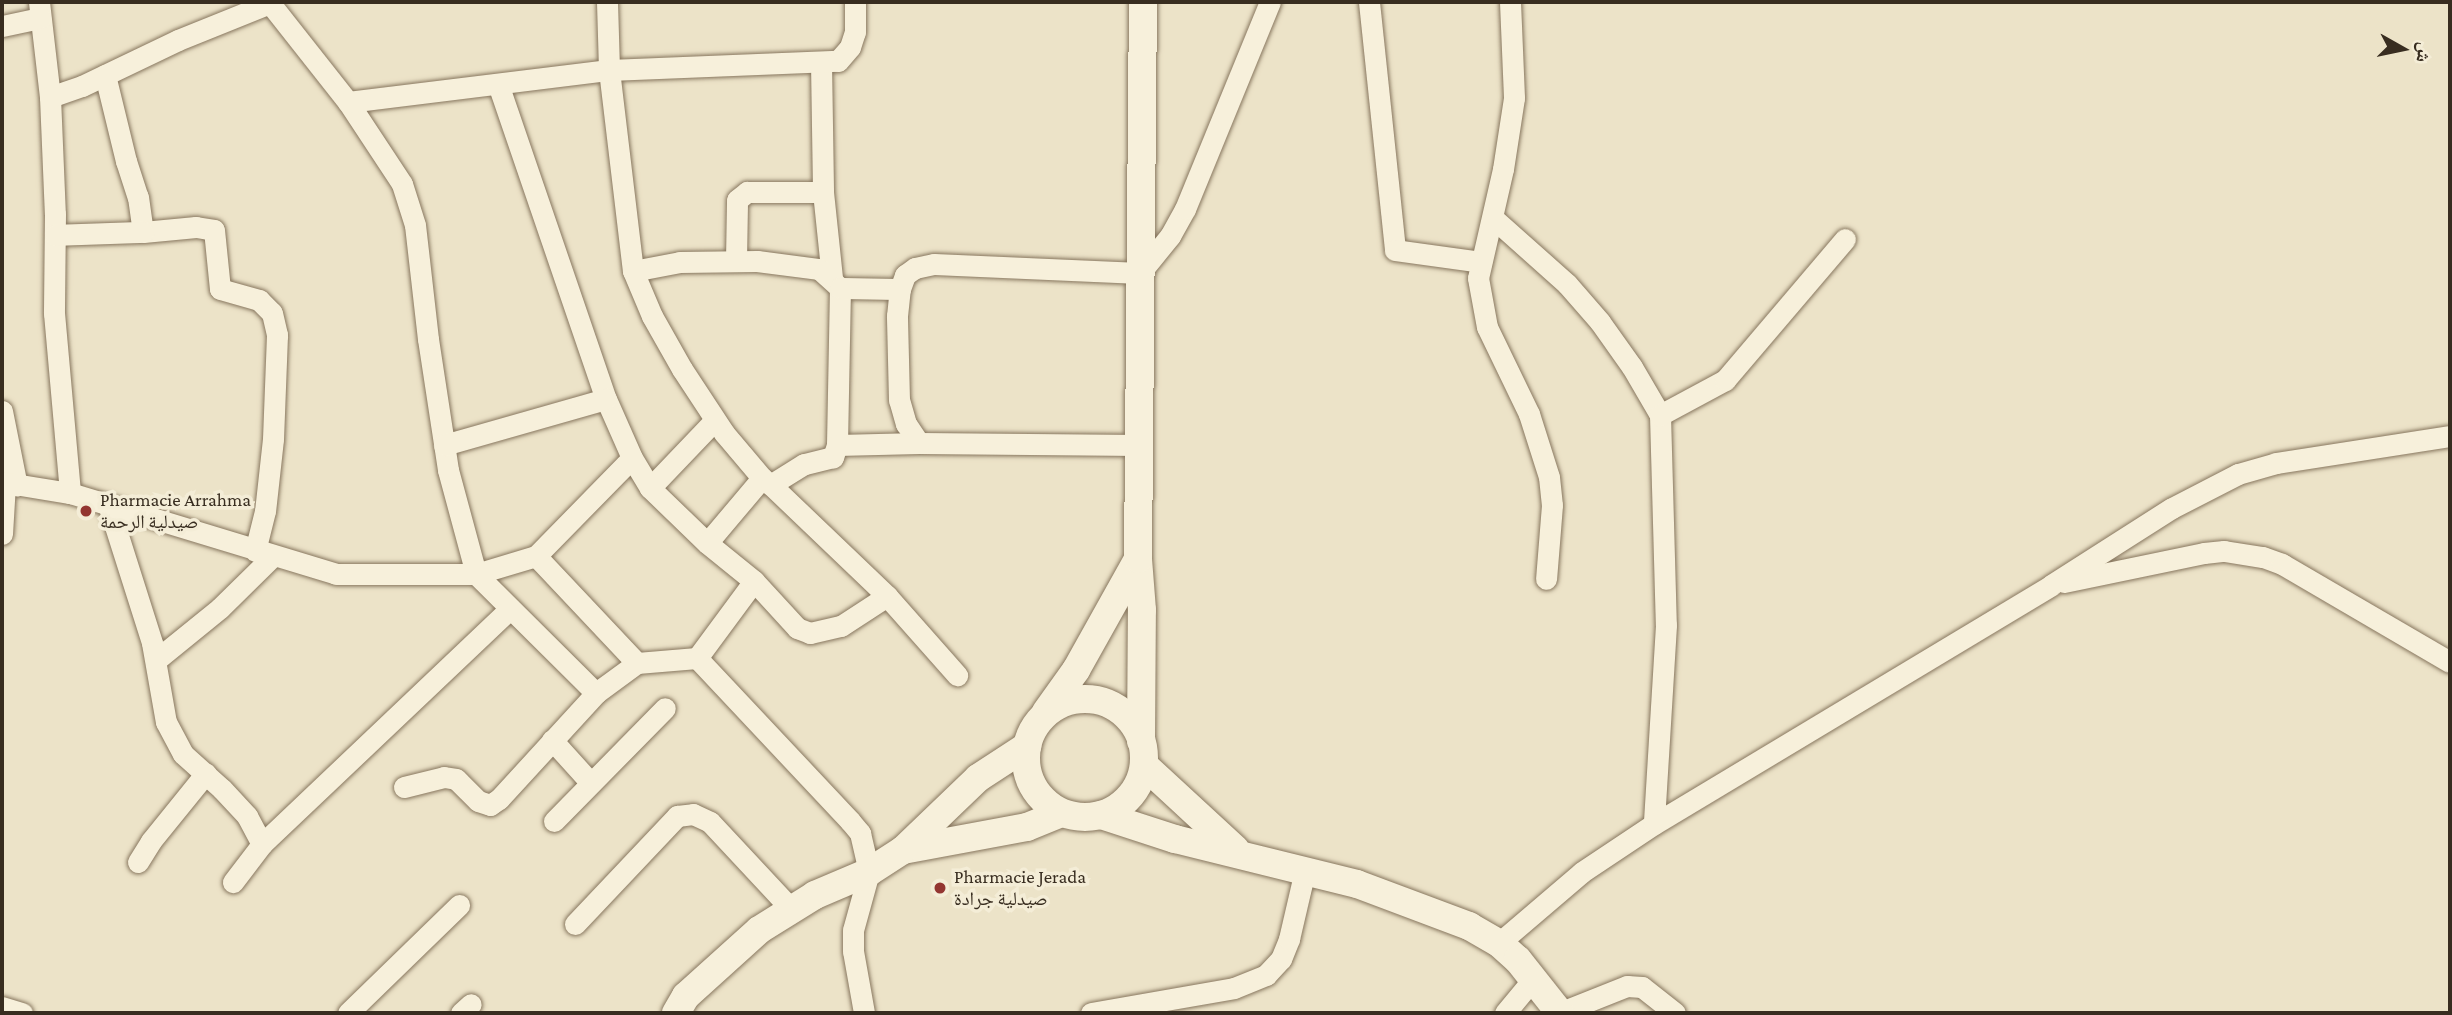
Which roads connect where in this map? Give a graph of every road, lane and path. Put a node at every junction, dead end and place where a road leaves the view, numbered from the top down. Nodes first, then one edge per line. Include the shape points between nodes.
1 (270, 2) edge
2 (607, 2) edge
3 (855, 2) edge
4 (1143, 2) edge
5 (1270, 2) edge
6 (1369, 2) edge
7 (1510, 2) edge
8 (40, 10) edge
9 (2, 26) edge
10 (821, 62) junction
11 (609, 69) junction
12 (105, 75) junction
13 (498, 84) junction
14 (50, 97) junction
15 (348, 102) junction
16 (823, 192) junction
17 (1493, 218) junction
18 (143, 232) junction
19 (55, 235) junction
20 (1845, 239) dead end
21 (736, 260) junction
22 (1481, 262) junction
23 (633, 271) junction
24 (1140, 273) junction
25 (836, 283) junction
26 (900, 289) junction
27 (606, 399) junction
28 (2, 411) edge
29 (1660, 415) junction
30 (715, 420) junction
31 (2450, 436) edge
32 (919, 443) junction
33 (444, 445) junction
34 (837, 445) junction
35 (1139, 445) junction
36 (632, 458) junction
37 (766, 481) junction
38 (8, 484) edge
39 (650, 488) junction
40 (70, 493) junction
41 (108, 504) junction
42 (2, 534) edge
43 (707, 543) junction
44 (264, 553) junction
45 (536, 556) junction
46 (1138, 559) junction
47 (476, 573) junction
48 (1546, 579) dead end
49 (754, 581) junction
50 (2051, 585) junction
51 (887, 596) junction
52 (510, 609) junction
53 (697, 658) junction
54 (156, 660) junction
55 (2450, 662) edge
56 (637, 663) junction
57 (957, 674) dead end
58 (596, 693) junction
59 (665, 708) dead end
60 (1041, 719) junction
61 (552, 740) junction
62 (1027, 746) junction
63 (1142, 753) junction
64 (206, 774) junction
65 (590, 782) junction
66 (404, 787) dead end
67 (1061, 813) junction
68 (1101, 815) junction
69 (554, 821) dead end
70 (1654, 824) junction
71 (262, 844) junction
72 (903, 850) junction
73 (1240, 853) junction
74 (138, 862) dead end
75 (1305, 870) junction
76 (869, 872) junction
77 (233, 882) dead end
78 (459, 905) dead end
79 (791, 909) junction
80 (575, 924) dead end
81 (1499, 943) junction
82 (1534, 978) junction
83 (2, 1007) edge
84 (22, 1013) edge
85 (348, 1013) edge
86 (676, 1013) edge
87 (864, 1013) edge
88 (1091, 1013) edge
89 (1504, 1013) edge
90 (1560, 1013) edge
91 (1675, 1013) edge

1 - 12 street
1 - 15 street
2 - 11 street
3 - 10 street via 850,47 838,61
4 - 24 main road
5 - 24 street via 1185,209
6 - 22 street via 1395,250
7 - 17 street via 1514,98
8 - 9 street
8 - 14 street
10 - 11 street
10 - 16 street
11 - 13 street
11 - 23 street
12 - 14 street
12 - 18 street
13 - 15 street
13 - 27 street
14 - 19 street
15 - 33 street via 402,184 415,225
16 - 21 street via 747,192 737,200
16 - 25 street
17 - 22 street
17 - 29 street via 1567,284 1600,322
18 - 19 street
18 - 44 street via 196,227 214,230 220,289 259,300 271,313 277,335
19 - 40 street via 54,313
20 - 29 street via 1725,380
21 - 23 street via 680,262
21 - 25 street via 819,269
22 - 48 street via 1478,278 1487,327 1529,414 1549,477 1552,505
23 - 30 street via 652,316
24 - 26 street via 934,264 905,275
24 - 35 main road
25 - 26 street
25 - 34 street
26 - 32 street via 899,400 906,424
27 - 33 street
27 - 36 street
28 - 38 street
29 - 70 street via 1666,625
30 - 37 street
30 - 39 street
31 - 50 street via 2276,463 2238,474 2172,508
32 - 34 street
32 - 35 street
33 - 47 street
34 - 37 street via 834,457
35 - 46 main road
36 - 39 street
36 - 45 street
37 - 43 street
37 - 51 street
38 - 40 street
38 - 42 street
39 - 43 street
40 - 41 street
41 - 44 street
41 - 54 street
43 - 49 street
44 - 47 street via 336,574
44 - 54 street via 220,608
45 - 47 street
45 - 56 street
46 - 60 main road via 1076,670
46 - 63 main road
47 - 52 street
49 - 51 street via 797,628 810,633 841,626
49 - 53 street
50 - 55 street via 2204,553 2256,555 2282,564
50 - 70 street
51 - 57 street
52 - 58 street
52 - 71 street
53 - 56 street
53 - 76 street via 850,821 860,834
54 - 64 street via 166,722 183,754
56 - 58 street
58 - 61 street
59 - 65 street
60 - 62 main road
60 - 63 main road via 1071,701 1106,703 1134,725
61 - 65 street
61 - 66 street via 490,805 478,801 456,779 444,777
62 - 67 main road via 1026,766 1032,785 1044,802
62 - 72 main road via 978,778
63 - 68 main road via 1139,782 1130,797
63 - 73 main road via 1208,827
64 - 71 street via 247,816
64 - 74 street
65 - 69 street
67 - 68 main road via 1081,818
67 - 72 main road via 1027,828
68 - 73 main road via 1175,839
70 - 81 street via 1582,872
71 - 77 street
72 - 76 main road
73 - 75 main road
75 - 81 main road via 1422,906
75 - 88 street via 1289,939 1281,959 1266,975 1234,988
76 - 79 main road
76 - 87 street via 853,930
78 - 85 street
79 - 80 street via 709,822 693,814 677,816
79 - 86 main road via 722,963 686,996
81 - 82 main road
82 - 89 street
82 - 90 main road
83 - 84 street
90 - 91 street via 1627,986 1642,988

